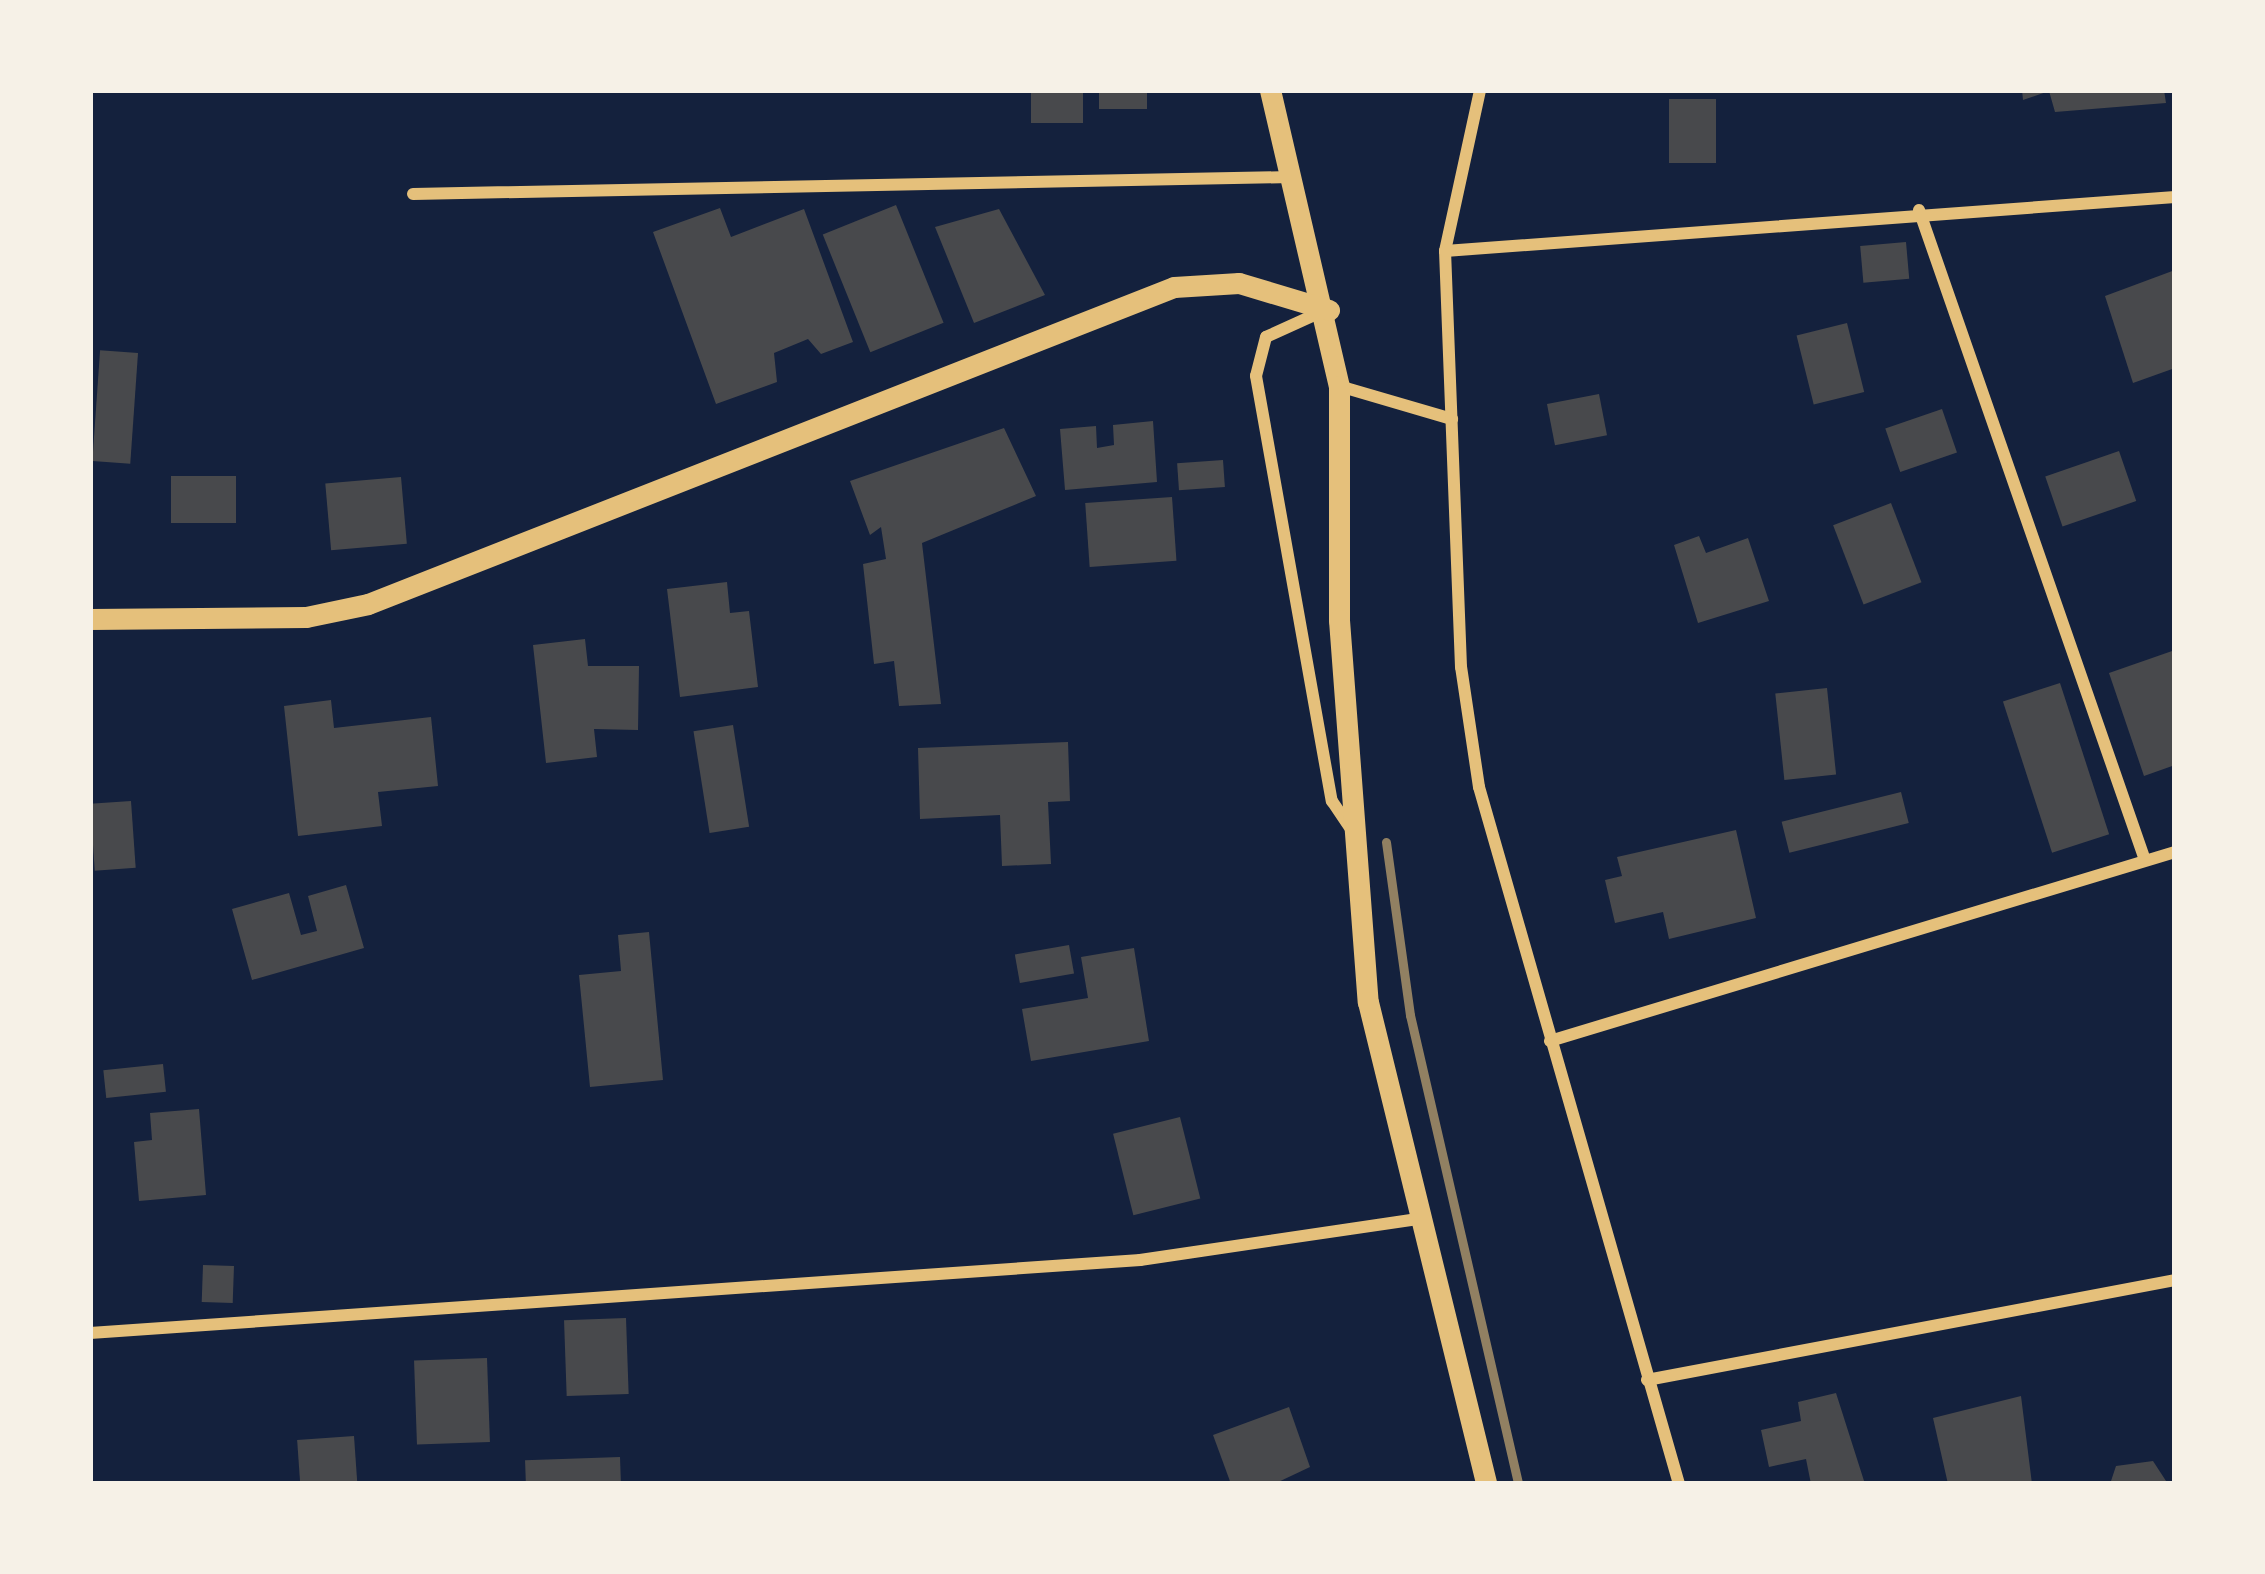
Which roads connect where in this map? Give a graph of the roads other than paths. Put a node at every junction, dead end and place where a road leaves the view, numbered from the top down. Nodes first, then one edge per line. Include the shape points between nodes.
1 (1270, 90) edge
2 (1480, 90) edge
3 (1292, 177) junction
4 (413, 194) dead end
5 (2175, 197) edge
6 (1919, 210) junction
7 (1445, 251) junction
8 (1329, 310) junction
9 (1339, 386) junction
10 (1452, 419) junction
11 (90, 619) edge
12 (1353, 832) junction
13 (2175, 852) edge
14 (2145, 860) junction
15 (1550, 1041) junction
16 (1416, 1219) junction
17 (2175, 1280) edge
18 (90, 1333) edge
19 (1647, 1380) junction
20 (1486, 1484) edge
21 (1679, 1484) edge

1 - 3 street
2 - 7 street
3 - 4 street
3 - 8 street
5 - 6 street
6 - 7 street via 1672,241
6 - 14 street
7 - 10 street
8 - 9 street
8 - 11 street via 1239,283 1174,287 368,604 306,617
8 - 12 street via 1266,337 1256,376 1331,801
9 - 10 street
9 - 12 street
10 - 15 street via 1466,707 1493,850
12 - 16 street via 1368,1002
13 - 14 street
14 - 15 street
15 - 19 street
16 - 18 street via 1121,1262
16 - 20 street
17 - 19 street
19 - 21 street

